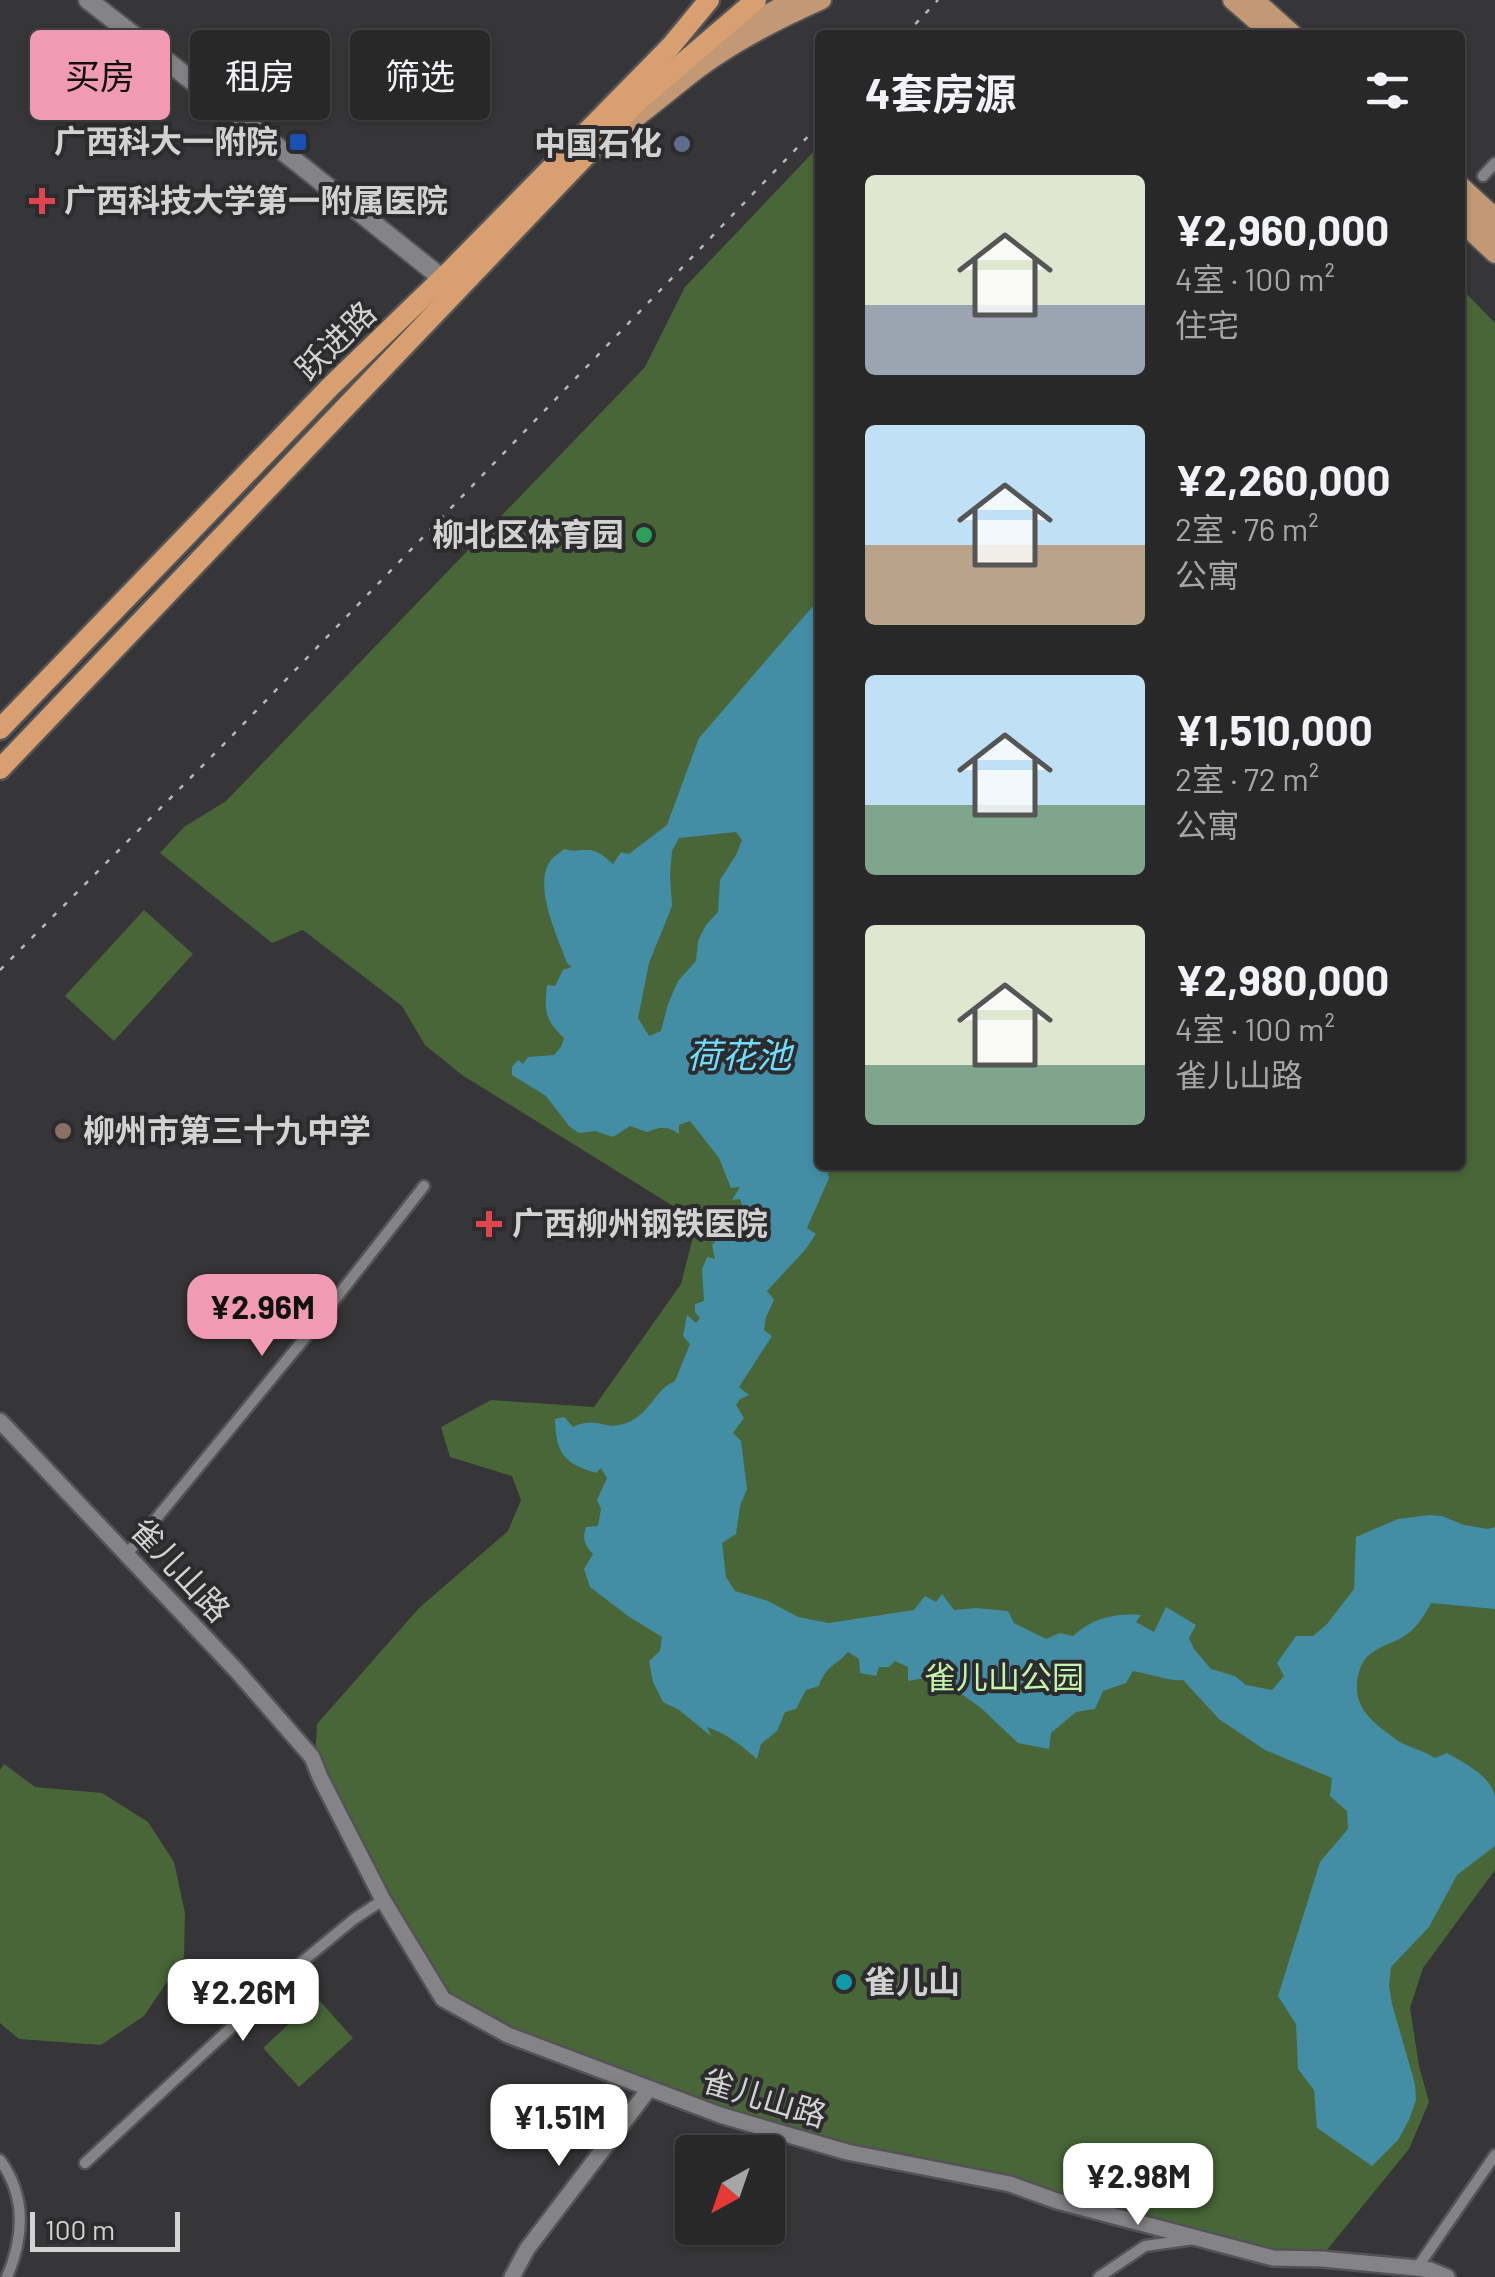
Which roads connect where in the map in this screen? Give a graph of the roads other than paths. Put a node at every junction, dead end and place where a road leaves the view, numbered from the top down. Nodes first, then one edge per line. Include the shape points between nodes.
1 (88, 0) edge
2 (106, 0) edge
3 (709, 0) edge
4 (718, 0) edge
5 (756, 0) edge
6 (792, 0) edge
7 (822, 0) edge
8 (1232, 0) edge
9 (1256, 0) edge
10 (1273, 26) edge
11 (688, 57) junction
12 (1495, 163) edge
13 (1474, 183) edge
14 (1495, 202) edge
15 (1465, 210) edge
16 (1495, 217) edge
17 (1465, 226) edge
18 (1495, 237) edge
19 (1495, 254) edge
20 (453, 281) junction
21 (0, 730) edge
22 (0, 770) edge
23 (424, 1186) dead end
24 (0, 1421) edge
25 (128, 1554) junction
26 (384, 1900) junction
27 (649, 2089) junction
28 (1495, 2155) edge
29 (0, 2160) edge
30 (85, 2162) dead end
31 (1200, 2238) junction
32 (1417, 2268) junction
33 (7, 2277) edge
34 (512, 2277) edge
35 (1099, 2277) edge
36 (1448, 2277) edge

1 - 20 main road
2 - 20 main road
3 - 11 highway
4 - 11 main road, 跃进路
5 - 11 highway
6 - 11 main road, 跃进路
7 - 11 main road
8 - 10 main road
9 - 10 main road
11 - 20 highway, 跃进路
11 - 20 highway, 跃进路
12 - 13 street
13 - 14 main road
13 - 16 main road
15 - 18 main road
17 - 19 main road
20 - 21 highway, 跃进路 via 331,386
20 - 22 highway, 跃进路
23 - 25 street
24 - 25 street, 雀儿山路
25 - 26 street, 雀儿山路 via 312,1757
26 - 27 street, 雀儿山路 via 443,1999 508,2035
26 - 30 street via 303,1962
27 - 31 street, 雀儿山路 via 847,2152 1010,2184
27 - 34 street
28 - 32 street
29 - 33 street via 22,2206 17,2254
31 - 32 street, 雀儿山路 via 1273,2258
31 - 35 street via 1145,2246
32 - 36 street, 雀儿山路

